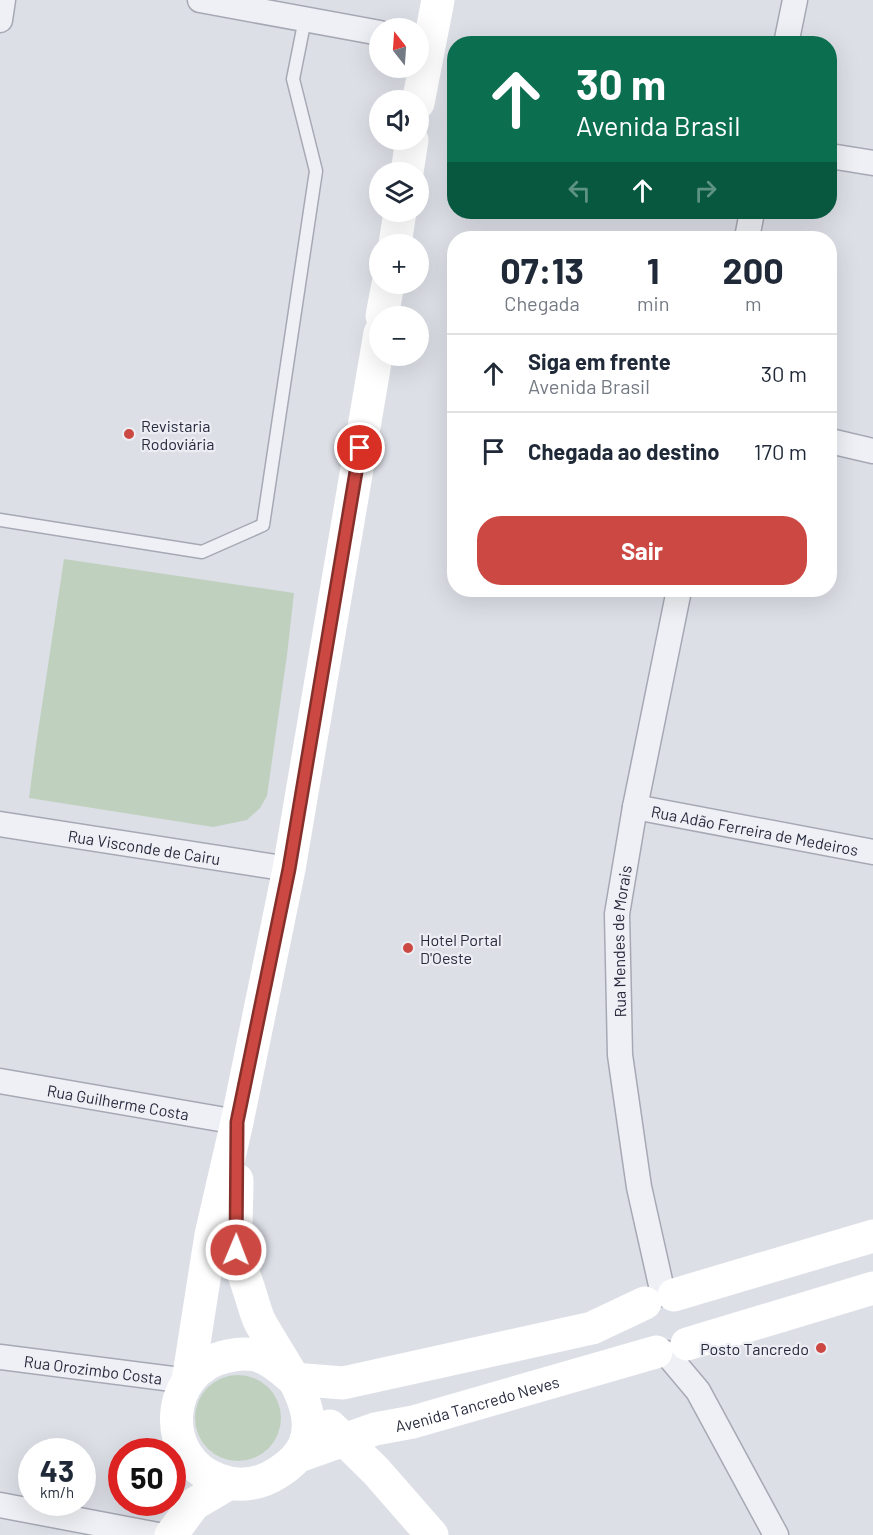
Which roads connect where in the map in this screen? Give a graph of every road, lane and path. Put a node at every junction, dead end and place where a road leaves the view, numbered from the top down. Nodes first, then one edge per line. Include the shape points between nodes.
1 (3, 0) edge
2 (201, 0) edge
3 (438, 0) edge
4 (795, 0) edge
5 (305, 19) junction
6 (0, 20) edge
7 (429, 26) edge
8 (369, 31) edge
9 (788, 36) edge
10 (837, 157) edge
11 (873, 163) edge
12 (374, 366) edge
13 (837, 443) edge
14 (873, 451) edge
15 (0, 520) edge
16 (678, 597) edge
17 (635, 807) junction
18 (0, 824) edge
19 (873, 852) edge
20 (289, 869) junction
21 (0, 1082) edge
22 (237, 1122) junction
23 (873, 1236) edge
24 (873, 1288) edge
25 (661, 1297) junction
26 (674, 1349) junction
27 (0, 1357) edge
28 (188, 1382) junction
29 (298, 1387) junction
30 (176, 1416) junction
31 (174, 1438) edge
32 (343, 1440) junction
33 (299, 1456) junction
34 (228, 1484) junction
35 (0, 1505) edge
36 (170, 1516) edge
37 (158, 1535) edge
38 (170, 1535) edge
39 (432, 1535) edge
40 (776, 1535) edge

1 - 6 street
2 - 5 street
3 - 7 main road
4 - 9 street
5 - 8 street
5 - 15 lane via 293,80 316,171 262,525 202,552
10 - 11 street
12 - 20 main road
13 - 14 street
16 - 17 street, Rua Mendes de Morais
17 - 19 street, Rua Adão Ferreira de Medeiros
17 - 25 street, Rua Mendes de Morais via 617,914 620,1055 639,1187
18 - 20 street, Rua Visconde de Cairu
20 - 22 main road
21 - 22 street, Rua Guilherme Costa
22 - 28 main road via 211,1234
22 - 29 main road via 236,1250 259,1320
23 - 25 main road
24 - 26 main road, Avenida Tancredo Neves
25 - 26 main road via 690,1310 694,1318 693,1328
25 - 26 main road via 638,1316 638,1335 645,1345
25 - 29 main road via 592,1328 343,1383
26 - 32 main road, Avenida Tancredo Neves
26 - 40 street
27 - 28 street, Rua Orozimbo Costa
28 - 29 main road via 202,1367 240,1354 273,1362
28 - 30 main road via 179,1398
29 - 32 main road
29 - 33 main road via 309,1425
30 - 31 main road
30 - 34 main road via 177,1435 184,1452 210,1477
32 - 33 main road, Avenida Tancredo Neves
32 - 39 main road
33 - 34 main road via 268,1479 249,1485
34 - 38 main road via 194,1504
35 - 37 street
36 - 38 main road

